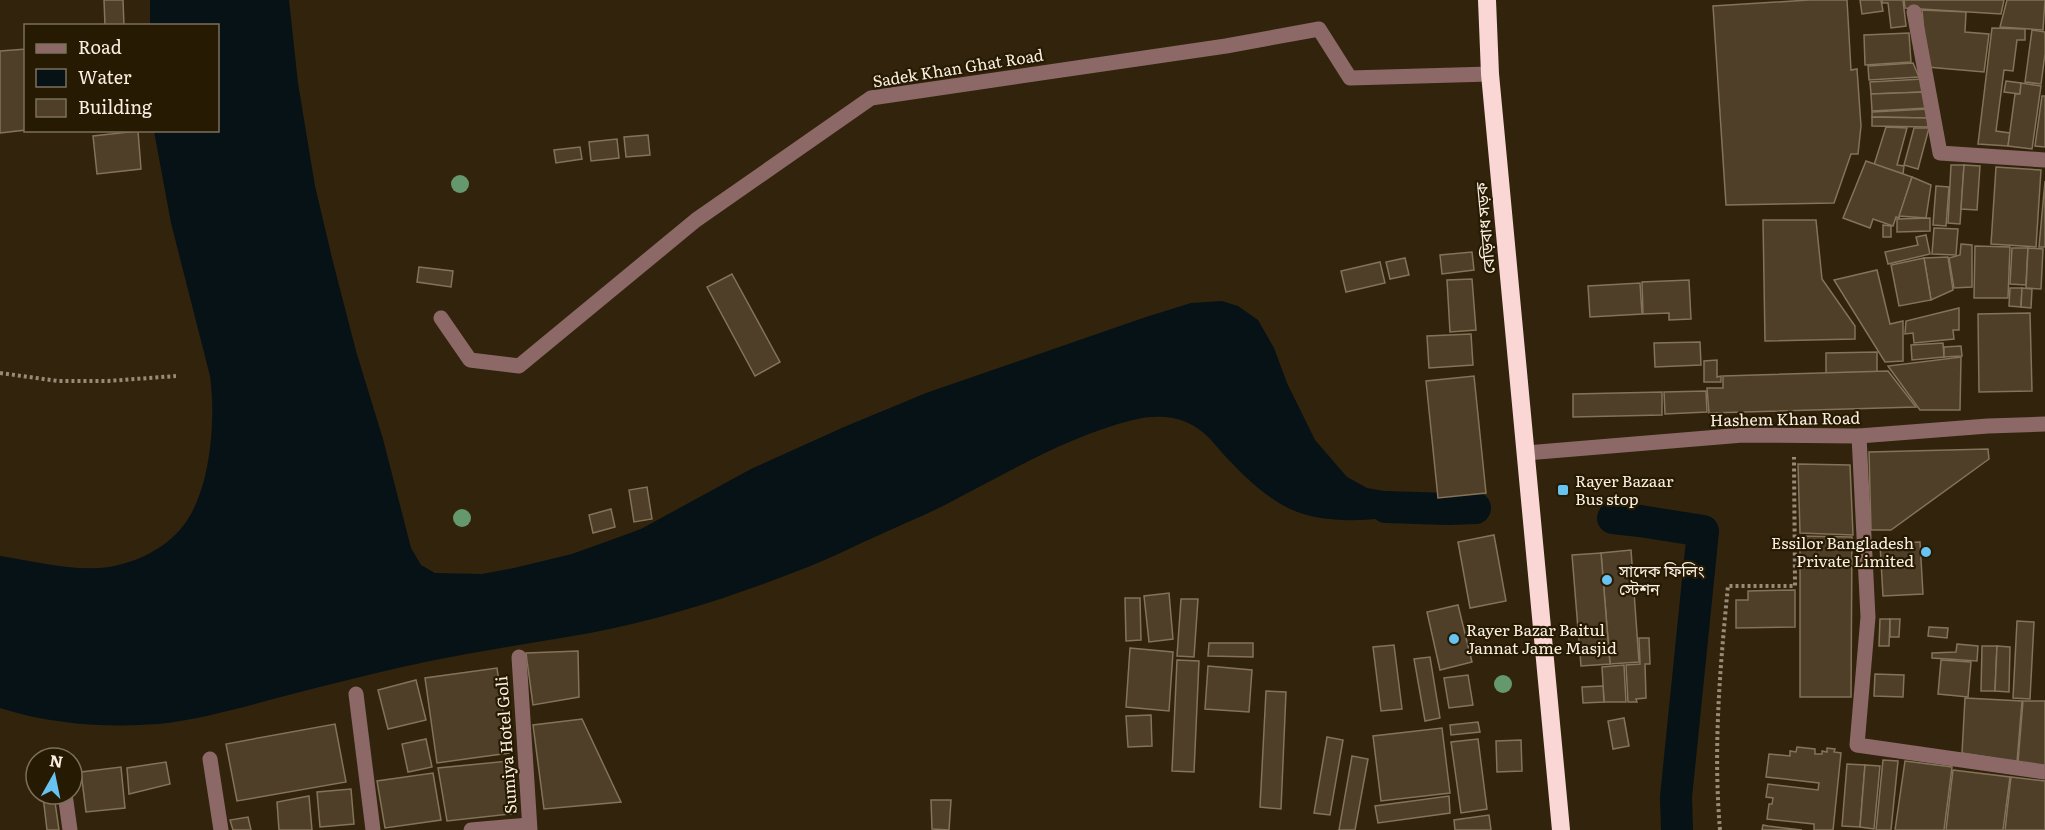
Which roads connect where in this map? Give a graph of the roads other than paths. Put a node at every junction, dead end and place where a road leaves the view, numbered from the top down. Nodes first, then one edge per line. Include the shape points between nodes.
1 (1487, 0) edge
2 (1914, 12) dead end
3 (1490, 75) junction
4 (2045, 160) edge
5 (441, 318) dead end
6 (2045, 424) edge
7 (1859, 435) junction
8 (1526, 453) junction
9 (519, 657) dead end
10 (356, 694) dead end
11 (210, 759) dead end
12 (2045, 772) edge
13 (67, 806) edge
14 (530, 828) edge
15 (70, 830) edge
16 (221, 830) edge
17 (373, 830) edge
18 (471, 830) edge
19 (1561, 830) edge

1 - 3 highway, বেড়িবাধ সড়ক
2 - 4 street via 1940,153
3 - 5 street, Sadek Khan Ghat Road via 1350,78 1319,29 871,98 696,220 519,366 470,360
3 - 8 highway, বেড়িবাধ সড়ক
6 - 7 street, Hashem Khan Road
7 - 8 street, Hashem Khan Road via 1743,435
7 - 12 street via 1868,617 1857,745
8 - 19 highway, বেড়িবাধ সড়ক
9 - 14 street, Sumiya Hotel Goli
10 - 17 street
11 - 16 street
13 - 15 street
14 - 18 street

